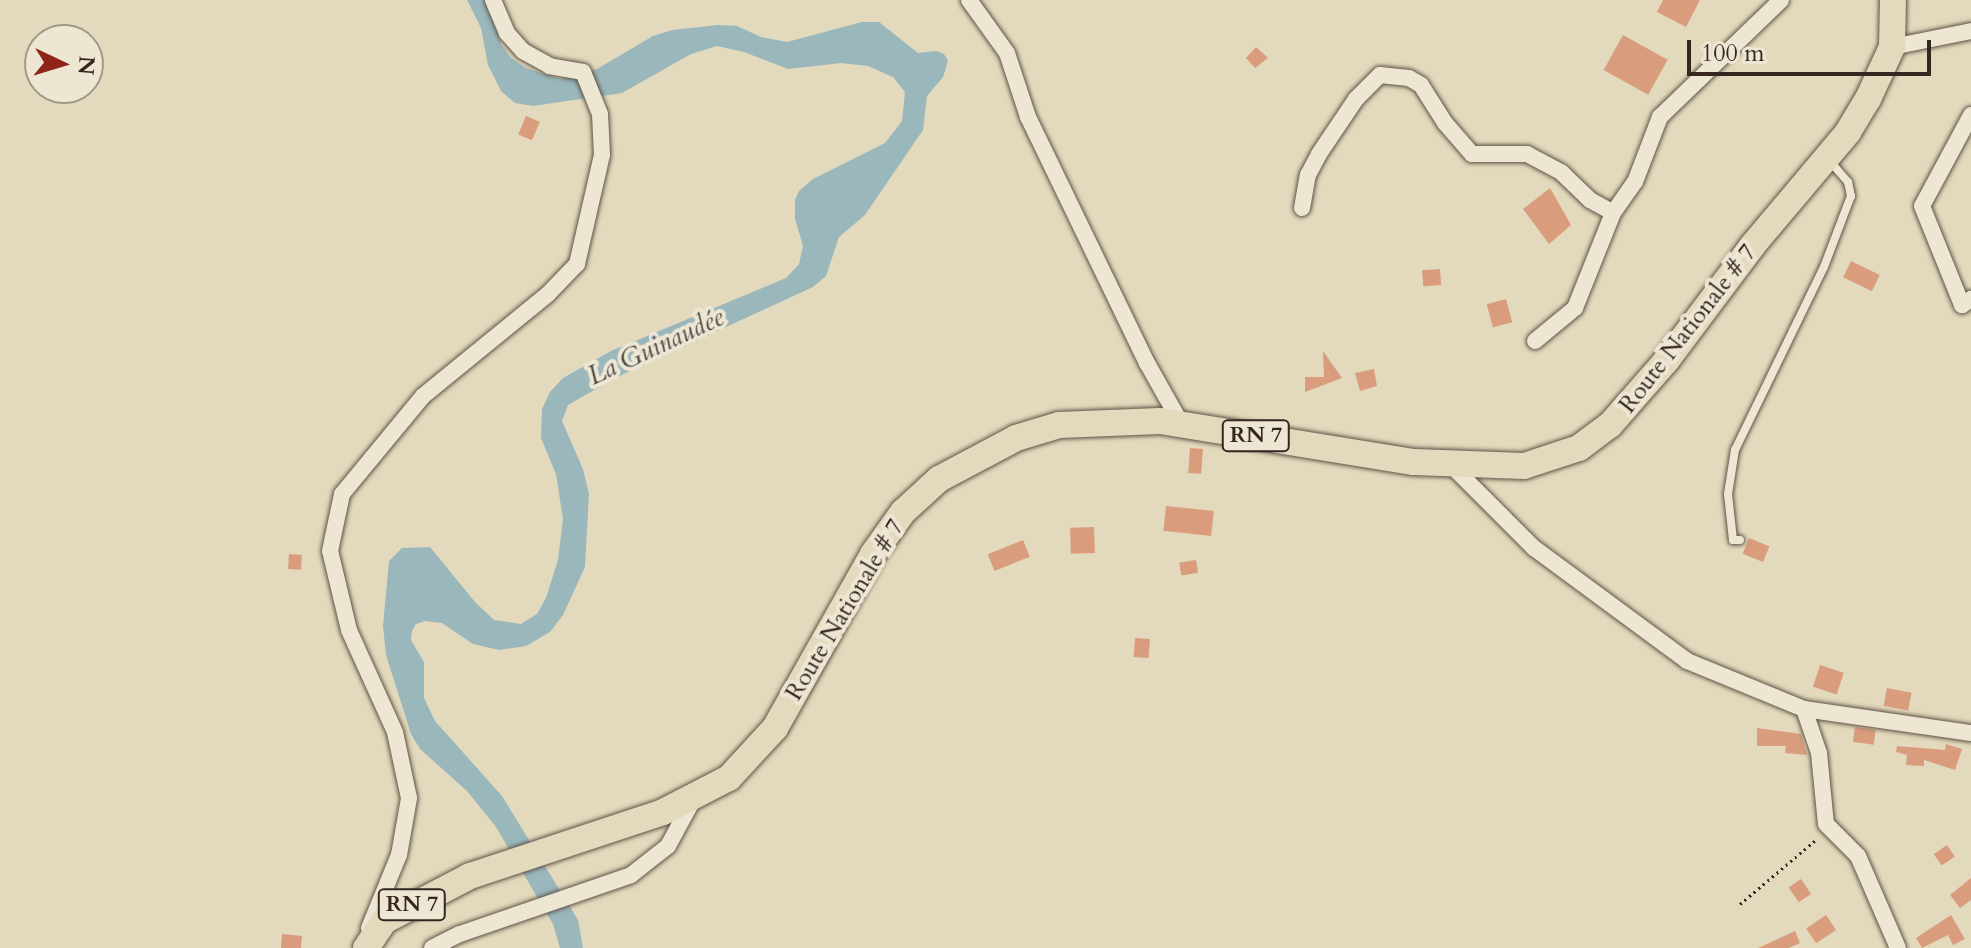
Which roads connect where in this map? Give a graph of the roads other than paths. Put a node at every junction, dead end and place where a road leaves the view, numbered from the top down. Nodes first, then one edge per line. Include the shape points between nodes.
1 (493, 0) edge
2 (969, 0) edge
3 (1781, 0) edge
4 (1893, 0) edge
5 (1971, 31) edge
6 (1892, 47) junction
7 (1971, 115) edge
8 (1827, 158) junction
9 (1302, 208) dead end
10 (1613, 213) junction
11 (1971, 299) edge
12 (1535, 341) dead end
13 (1182, 425) junction
14 (1450, 464) junction
15 (1740, 540) dead end
16 (1804, 709) junction
17 (1971, 733) edge
18 (694, 796) junction
19 (364, 948) edge
20 (432, 948) edge
21 (1898, 948) edge

1 - 19 street via 507,33 523,51 550,66 583,72 600,114 602,155 577,264 423,396 342,494 330,551 349,630 395,732 409,798 399,855
2 - 13 street via 1007,53 1028,117
3 - 10 street via 1660,117 1635,182
4 - 6 main road, Route Nationale # 7 / RN 7
5 - 6 street
6 - 8 main road, Route Nationale # 7 / RN 7 via 1868,99
7 - 11 street via 1922,206 1962,305
8 - 14 main road, Route Nationale # 7 / RN 7 via 1610,425 1579,448 1524,466
8 - 15 lane via 1848,182 1851,196 1824,267 1735,450 1728,494 1733,540
9 - 10 street via 1308,175 1319,154 1356,99 1380,75 1421,85 1472,154 1527,154 1562,173
10 - 12 street via 1575,308
13 - 14 main road, Route Nationale # 7 / RN 7
13 - 18 main road, Route Nationale # 7 / RN 7 via 1059,425 1016,438 939,479 903,512 873,554 775,728 729,778
14 - 16 street via 1534,548 1687,661
16 - 17 street
16 - 21 street via 1819,753 1826,824 1858,856
18 - 19 main road, Route Nationale # 7 / RN 7 via 663,812 470,876 384,921
18 - 20 street via 668,846 631,875

